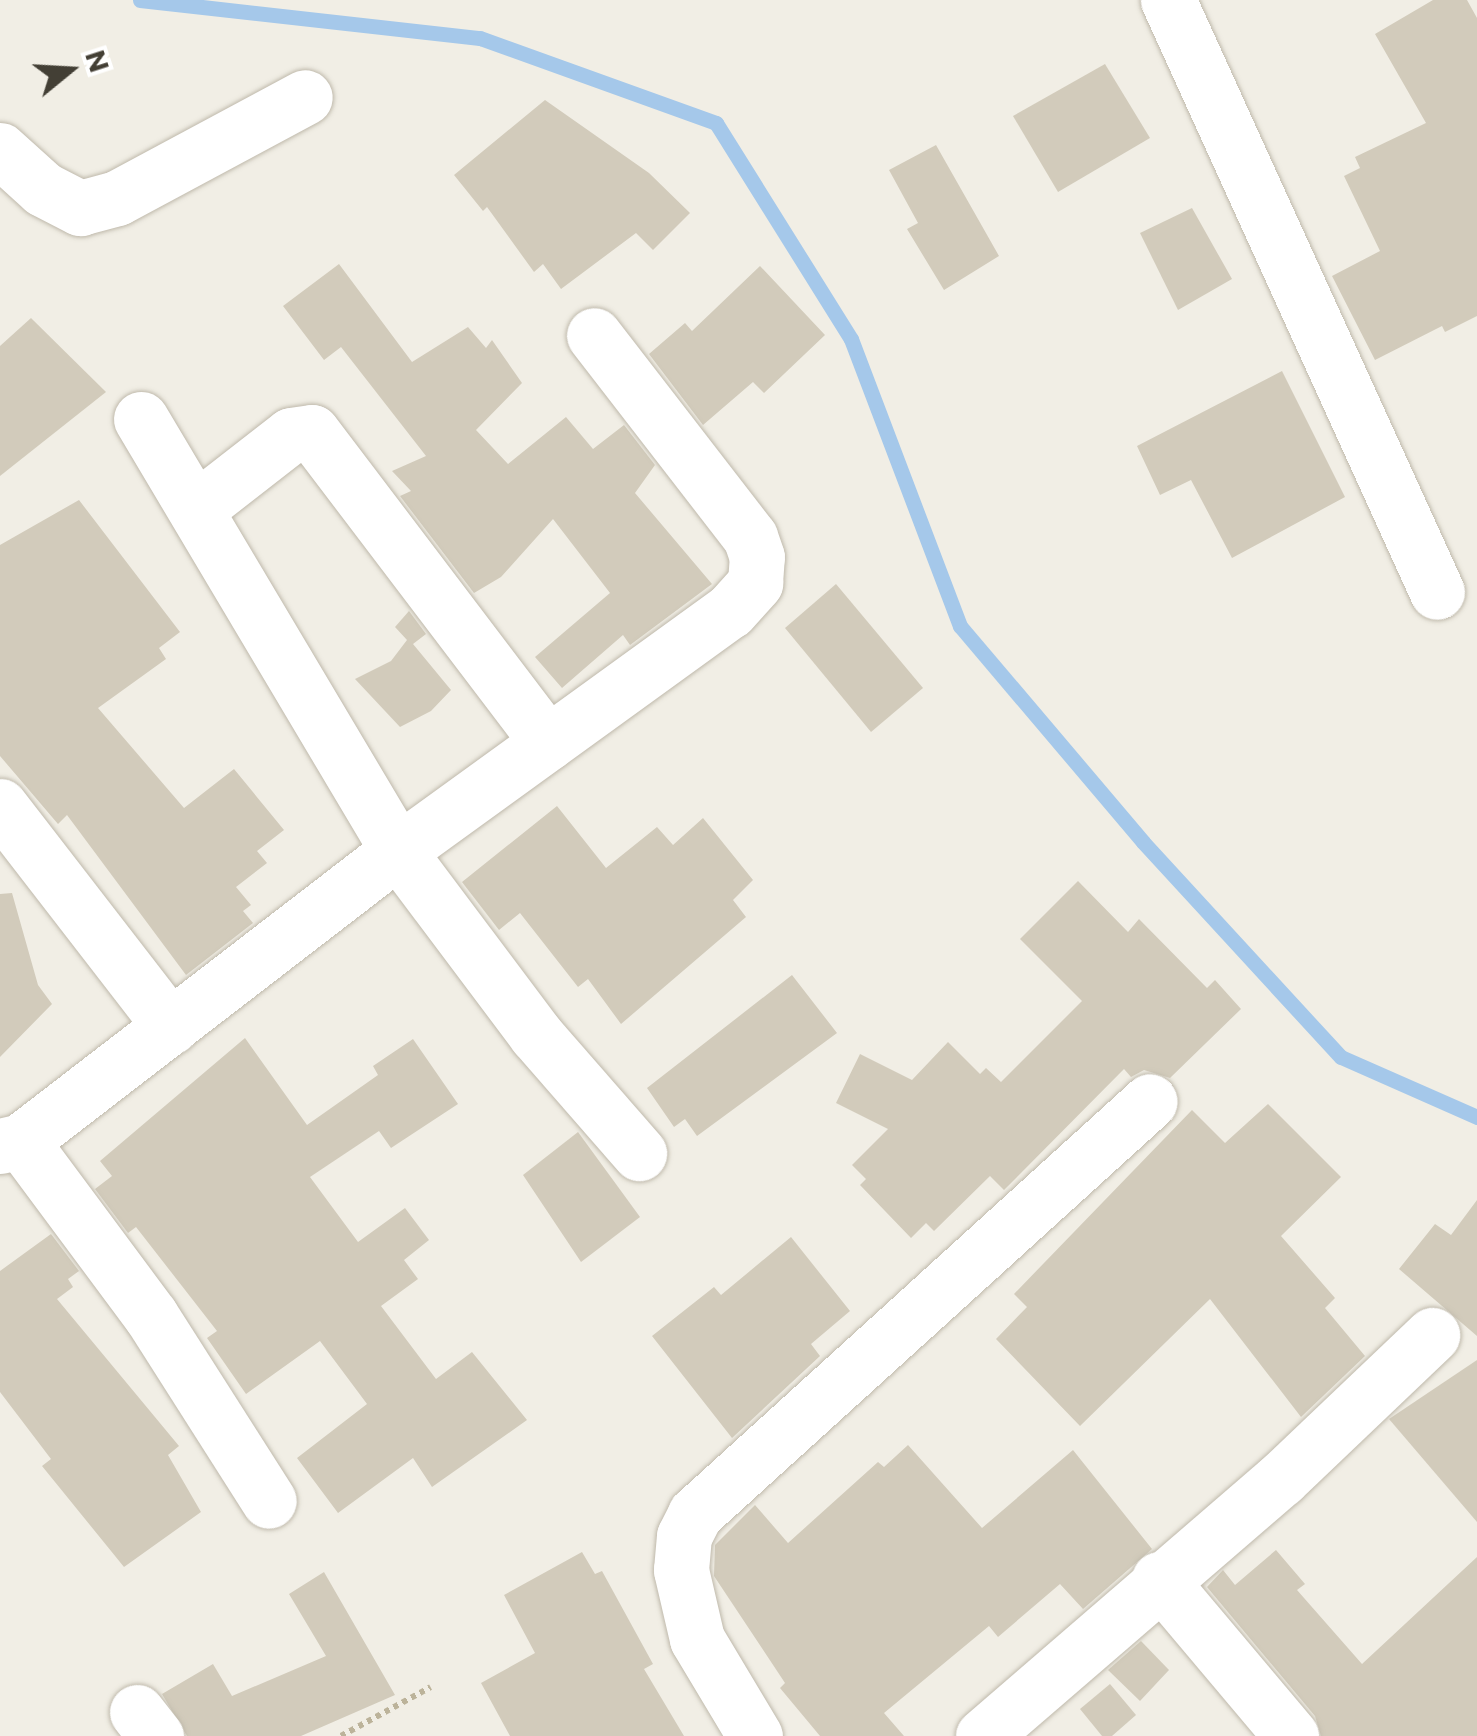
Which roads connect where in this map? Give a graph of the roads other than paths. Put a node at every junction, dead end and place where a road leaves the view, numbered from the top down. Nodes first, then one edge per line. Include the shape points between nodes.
1 (1168, 0) edge
2 (306, 97) dead end
3 (0, 150) edge
4 (594, 336) dead end
5 (142, 419) dead end
6 (196, 508) junction
7 (1437, 592) dead end
8 (548, 743) junction
9 (0, 806) edge
10 (398, 851) junction
11 (171, 1026) junction
12 (1150, 1101) dead end
13 (10, 1144) edge
14 (639, 1154) dead end
15 (1432, 1335) dead end
16 (269, 1501) dead end
17 (1159, 1578) junction
18 (756, 1736) edge
19 (983, 1736) edge
20 (1291, 1736) edge

1 - 7 street
2 - 3 street via 116,198 80,208 43,189
4 - 8 street via 750,537 755,583 730,612
5 - 6 street
6 - 8 street via 291,435 312,432
6 - 10 street
8 - 10 street
9 - 11 street
10 - 11 street
10 - 14 street via 536,1035
11 - 13 street
12 - 18 street via 695,1514 684,1536 681,1570 697,1639
13 - 16 street via 151,1316
15 - 17 street via 1281,1478
17 - 19 street
17 - 20 street

